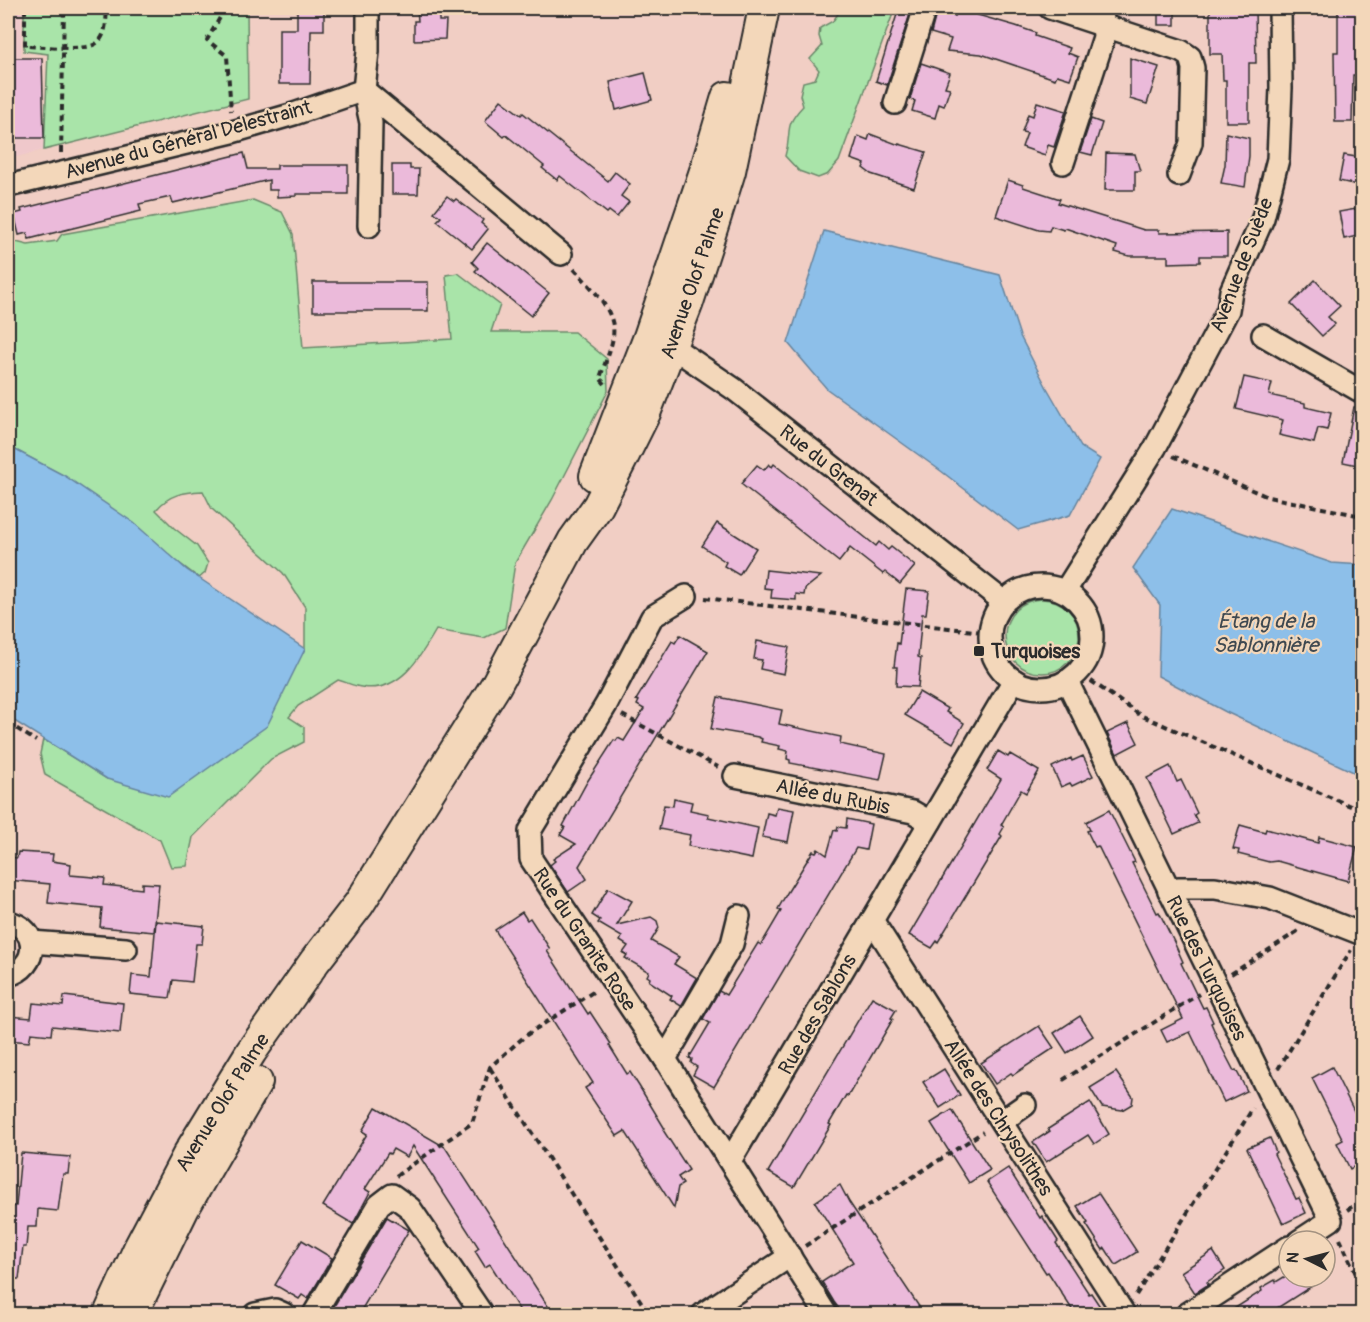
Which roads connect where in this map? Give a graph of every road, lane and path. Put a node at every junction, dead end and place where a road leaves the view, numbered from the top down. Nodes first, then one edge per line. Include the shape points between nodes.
1 (25, 8) edge
2 (63, 8) edge
3 (107, 8) edge
4 (224, 8) edge
5 (368, 8) edge
6 (753, 8) edge
7 (764, 8) edge
8 (925, 8) edge
9 (1050, 8) edge
10 (1280, 8) edge
11 (1102, 16) edge
12 (63, 46) junction
13 (364, 90) junction
14 (895, 103) dead end
15 (232, 132) junction
16 (1063, 163) dead end
17 (61, 172) junction
18 (1179, 175) dead end
19 (8, 186) edge
20 (369, 226) dead end
21 (561, 254) joint
22 (1263, 335) dead end
23 (660, 342) junction
24 (1362, 392) edge
25 (627, 395) junction
26 (1155, 448) junction
27 (1362, 516) edge
28 (573, 541) junction
29 (1065, 591) junction
30 (686, 596) joint
31 (1004, 602) junction
32 (990, 633) junction
33 (1072, 677) junction
34 (1014, 680) junction
35 (606, 705) junction
36 (8, 723) edge
37 (36, 741) dead end
38 (735, 776) joint
39 (1362, 810) edge
40 (930, 822) junction
41 (1169, 891) junction
42 (359, 904) junction
43 (739, 916) dead end
44 (872, 920) junction
45 (8, 922) edge
46 (1362, 933) edge
47 (31, 942) junction
48 (126, 949) dead end
49 (8, 975) edge
50 (612, 980) junction
51 (665, 1059) junction
52 (490, 1068) junction
53 (1266, 1088) junction
54 (1026, 1105) dead end
55 (1002, 1121) junction
56 (730, 1161) junction
57 (392, 1195) junction
58 (1330, 1220) junction
59 (1317, 1229) edge
60 (1277, 1255) edge
61 (790, 1256) junction
62 (1362, 1287) edge
63 (109, 1314) edge
64 (132, 1314) edge
65 (255, 1314) edge
66 (284, 1314) edge
67 (314, 1314) edge
68 (482, 1314) edge
69 (649, 1314) edge
70 (703, 1314) edge
71 (826, 1314) edge
72 (1124, 1314) edge
73 (1187, 1314) edge

1 - 12 path via 25,46
2 - 12 path
3 - 12 path via 104,30 96,44
4 - 15 path via 207,40 228,56
5 - 13 street
6 - 23 main road, Avenue Olof Palme
7 - 23 main road, Avenue Olof Palme via 730,171 688,302
8 - 14 street
9 - 11 street
10 - 26 street, Avenue de Suède via 1278,159 1263,218 1231,291 1228,310
11 - 16 street via 1104,37
11 - 18 street via 1190,57 1191,143
12 - 17 path
13 - 15 street, Avenue du Général Delestraint
13 - 20 street via 371,123
13 - 21 street
15 - 17 street, Avenue du Général Delestraint
17 - 19 street, Avenue du Général Delestraint
21 - 25 path via 603,303 612,320 613,336 600,378 606,386
22 - 24 street
23 - 25 main road, Avenue Olof Palme
23 - 28 main road, Avenue Olof Palme via 645,413 598,506
23 - 31 street, Rue du Grenat via 734,389
25 - 28 main road, Avenue Olof Palme
26 - 27 path via 1268,497
26 - 29 street, Avenue de Suède
28 - 42 main road, Avenue Olof Palme via 496,685
29 - 31 street via 1033,586
29 - 33 street via 1087,613 1092,628 1087,659
30 - 32 path
30 - 35 street, Rue du Granite Rose via 652,617
31 - 32 street via 994,616
32 - 34 street via 996,660
33 - 34 street via 1040,688
33 - 39 path via 1140,715
33 - 41 street, Rue des Turquoises
34 - 40 street, Rue des Sablons
35 - 38 path
35 - 50 street, Rue du Granite Rose via 530,831 531,859
36 - 37 path
38 - 40 street, Allée du Rubis via 913,813
40 - 44 street, Rue des Sablons
41 - 46 street via 1215,888 1270,898
41 - 53 street, Rue des Turquoises
42 - 63 main road, Avenue Olof Palme via 251,1052 189,1153
42 - 64 main road, Avenue Olof Palme via 330,963 184,1208
43 - 51 street via 732,944
44 - 55 street, Allée des Chrysolithes
44 - 56 street, Rue des Sablons
45 - 47 street via 22,928
46 - 53 path
47 - 48 street
47 - 49 street via 32,951 24,967
50 - 51 street, Rue du Granite Rose
50 - 52 path via 525,1036
51 - 56 street, Rue du Granite Rose
52 - 57 path via 472,1123 391,1178
52 - 69 path
53 - 58 street, Rue des Turquoises
53 - 72 path
54 - 55 street
55 - 61 path
55 - 72 street, Allée des Chrysolithes
56 - 61 street
57 - 67 street via 379,1205
57 - 68 street via 410,1208
58 - 59 street
58 - 62 path
60 - 73 street
61 - 70 street
61 - 71 street
65 - 66 street via 275,1310

